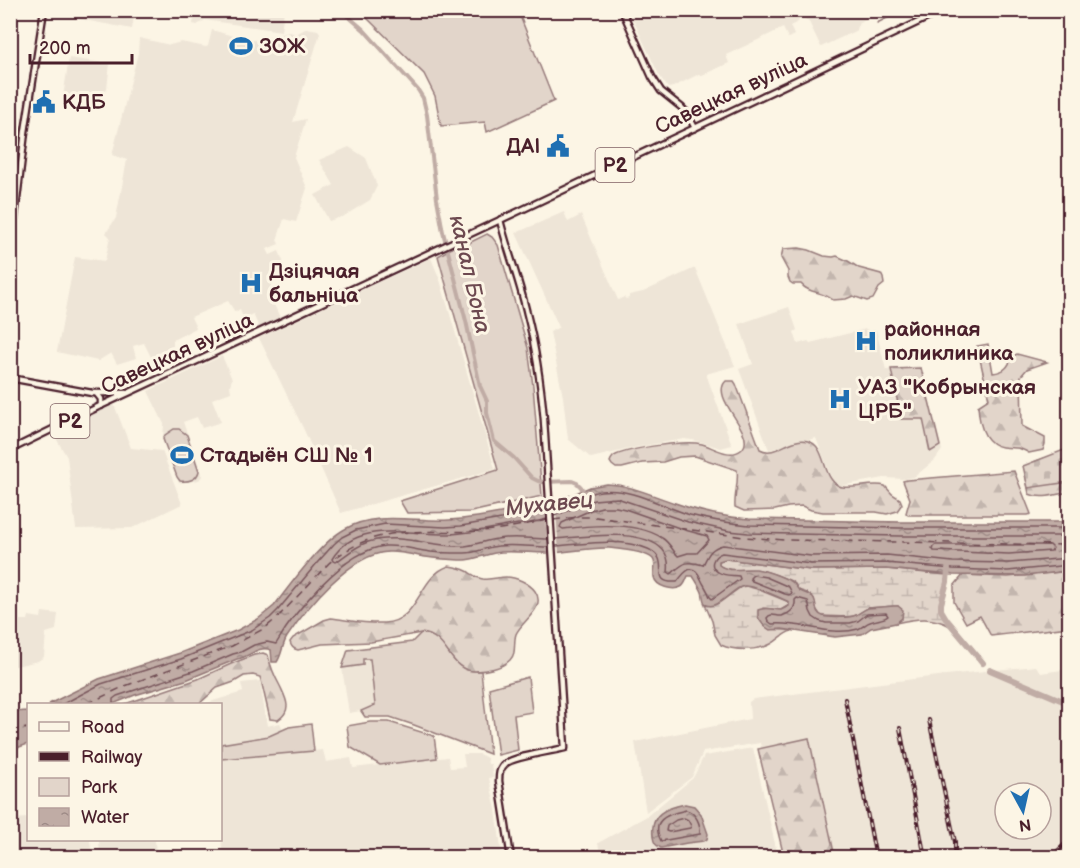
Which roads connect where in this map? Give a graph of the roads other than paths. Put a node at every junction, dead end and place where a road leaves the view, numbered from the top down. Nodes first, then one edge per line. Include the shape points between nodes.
1 (44, 10) edge
2 (622, 10) edge
3 (944, 10) edge
4 (695, 128) junction
5 (500, 220) junction
6 (10, 258) edge
7 (10, 378) edge
8 (129, 393) junction
9 (98, 394) junction
10 (101, 406) junction
11 (10, 450) edge
12 (511, 858) edge

1 - 6 main road
2 - 4 main road via 652,77 661,91 687,113
3 - 4 main road, Савецкая вуліца / Р2
4 - 5 main road, Савецкая вуліца / Р2
5 - 8 main road, Савецкая вуліца / Р2
5 - 12 main road via 527,312 541,385 565,748 516,759 499,772
7 - 9 main road
8 - 9 main road
8 - 10 main road, Савецкая вуліца / Р2
9 - 10 main road
10 - 11 main road, Савецкая вуліца / Р2

